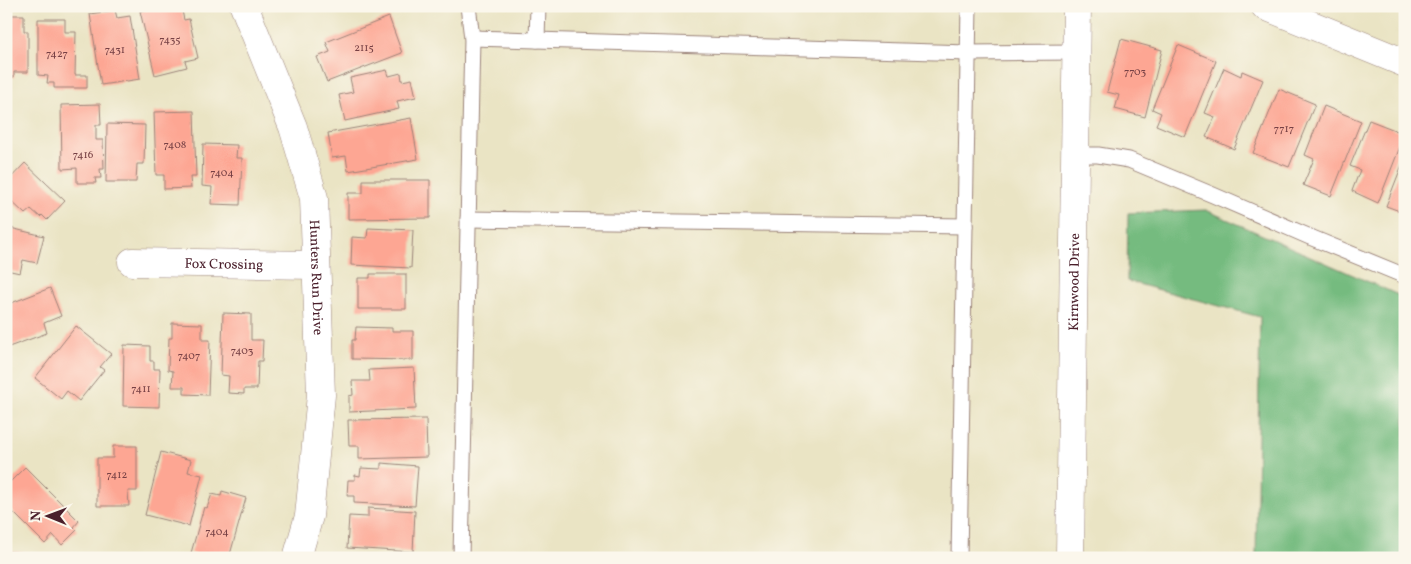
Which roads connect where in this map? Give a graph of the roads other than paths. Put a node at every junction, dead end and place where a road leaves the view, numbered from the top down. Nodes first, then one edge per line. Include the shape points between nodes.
1 (244, 6) edge
2 (468, 6) edge
3 (538, 6) edge
4 (969, 6) edge
5 (1077, 6) edge
6 (1265, 6) edge
7 (472, 38) junction
8 (537, 40) junction
9 (1077, 52) junction
10 (968, 53) junction
11 (1405, 63) edge
12 (1075, 154) junction
13 (468, 219) junction
14 (965, 226) junction
15 (132, 262) dead end
16 (316, 265) junction
17 (1405, 276) edge
18 (297, 558) edge
19 (461, 558) edge
20 (960, 558) edge
21 (1070, 558) edge

1 - 16 street, Hunters Run Drive via 294,127 314,198
2 - 7 lane
3 - 8 lane
4 - 10 lane
5 - 9 street, Kirnwood Drive
6 - 11 street
7 - 8 lane
7 - 13 lane
8 - 10 lane
9 - 10 lane
9 - 12 street, Kirnwood Drive
10 - 14 lane
12 - 17 lane via 1129,160
12 - 21 street, Kirnwood Drive
13 - 14 lane
13 - 19 lane
14 - 20 lane
15 - 16 street, Fox Crossing
16 - 18 street, Hunters Run Drive via 321,395 309,516

